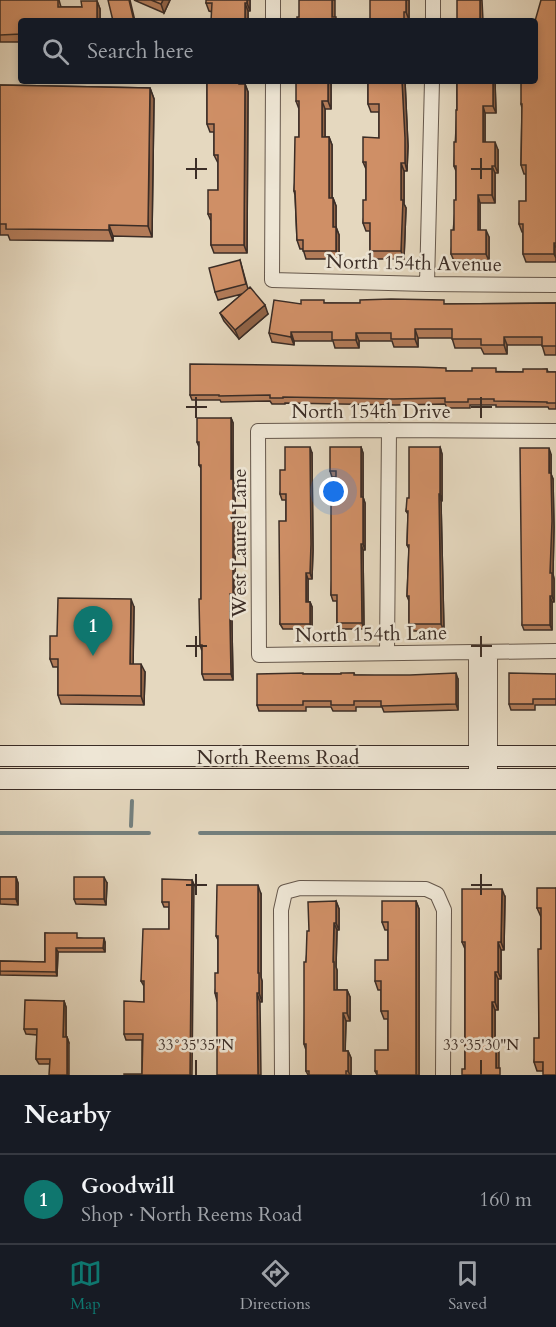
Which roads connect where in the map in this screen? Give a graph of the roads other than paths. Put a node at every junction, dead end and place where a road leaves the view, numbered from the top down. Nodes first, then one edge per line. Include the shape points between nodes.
1 (273, 0) edge
2 (434, 0) edge
3 (273, 18) edge
4 (433, 18) edge
5 (273, 84) edge
6 (432, 84) edge
7 (427, 284) junction
8 (556, 285) edge
9 (389, 430) junction
10 (258, 431) joint
11 (556, 431) edge
12 (556, 651) edge
13 (387, 652) junction
14 (476, 652) junction
15 (490, 652) junction
16 (259, 655) joint
17 (0, 756) edge
18 (483, 756) junction
19 (556, 756) edge
20 (162, 757) junction
21 (0, 779) edge
22 (162, 779) junction
23 (483, 779) junction
24 (556, 779) edge
25 (282, 1075) edge
26 (443, 1075) edge

1 - 3 street
2 - 4 street
5 - 7 street, North 154th Avenue via 272,280
6 - 7 street
7 - 8 street, North 154th Avenue
9 - 10 street, North 154th Drive
9 - 11 street, North 154th Drive
9 - 13 street
10 - 16 street, West Laurel Lane
12 - 15 street, North 154th Lane
13 - 14 street, North 154th Lane
13 - 16 street, North 154th Lane
14 - 15 street, North 154th Lane
14 - 18 street
15 - 18 street
17 - 20 main road, North Reems Road
18 - 19 main road, North Reems Road
18 - 20 main road, North Reems Road
18 - 23 street
20 - 22 main road
21 - 22 main road, North Reems Road
22 - 23 main road, North Reems Road
23 - 24 main road, North Reems Road
25 - 26 street via 281,910 285,892 300,888 426,889 437,894 444,910

